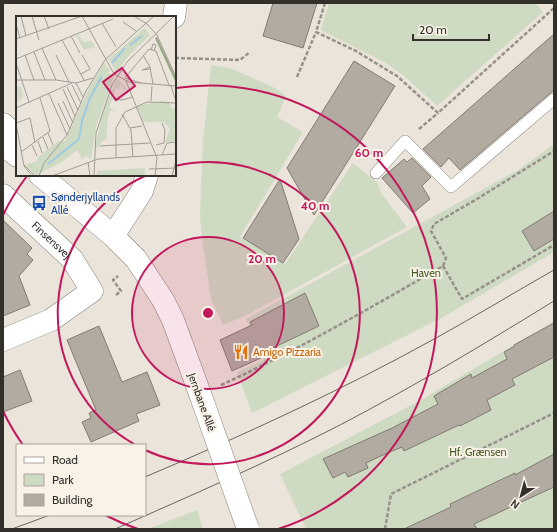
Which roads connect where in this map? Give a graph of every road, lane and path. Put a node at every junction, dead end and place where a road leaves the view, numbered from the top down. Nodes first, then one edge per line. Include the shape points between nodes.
1 (176, 3) edge
2 (325, 3) edge
3 (554, 8) edge
4 (174, 16) edge
5 (316, 32) junction
6 (250, 52) dead end
7 (176, 58) edge
8 (298, 77) dead end
9 (554, 99) edge
10 (438, 112) junction
11 (3, 124) edge
12 (16, 135) edge
13 (405, 141) junction
14 (3, 144) edge
15 (554, 151) edge
16 (16, 155) edge
17 (376, 172) dead end
18 (41, 176) edge
19 (63, 176) edge
20 (147, 176) edge
21 (3, 195) edge
22 (113, 236) junction
23 (554, 245) edge
24 (443, 266) junction
25 (3, 340) edge
26 (234, 379) dead end
27 (554, 413) edge
28 (248, 529) edge
29 (385, 529) edge

1 - 4 street
2 - 5 path
3 - 10 path
5 - 8 path
5 - 10 path via 356,51 397,76
6 - 7 path via 240,60
9 - 13 lane via 451,187
10 - 13 path
11 - 12 street
13 - 17 lane
14 - 16 street
15 - 24 path via 434,224 431,231 446,258
18 - 22 street
19 - 22 street
20 - 22 street via 142,191
21 - 25 street, Finsensvej via 72,259 92,291 51,320
22 - 28 street, Jernbane Allé, bridge via 136,259 173,320
23 - 24 path via 462,299
24 - 26 path via 295,350
27 - 29 path via 390,494

